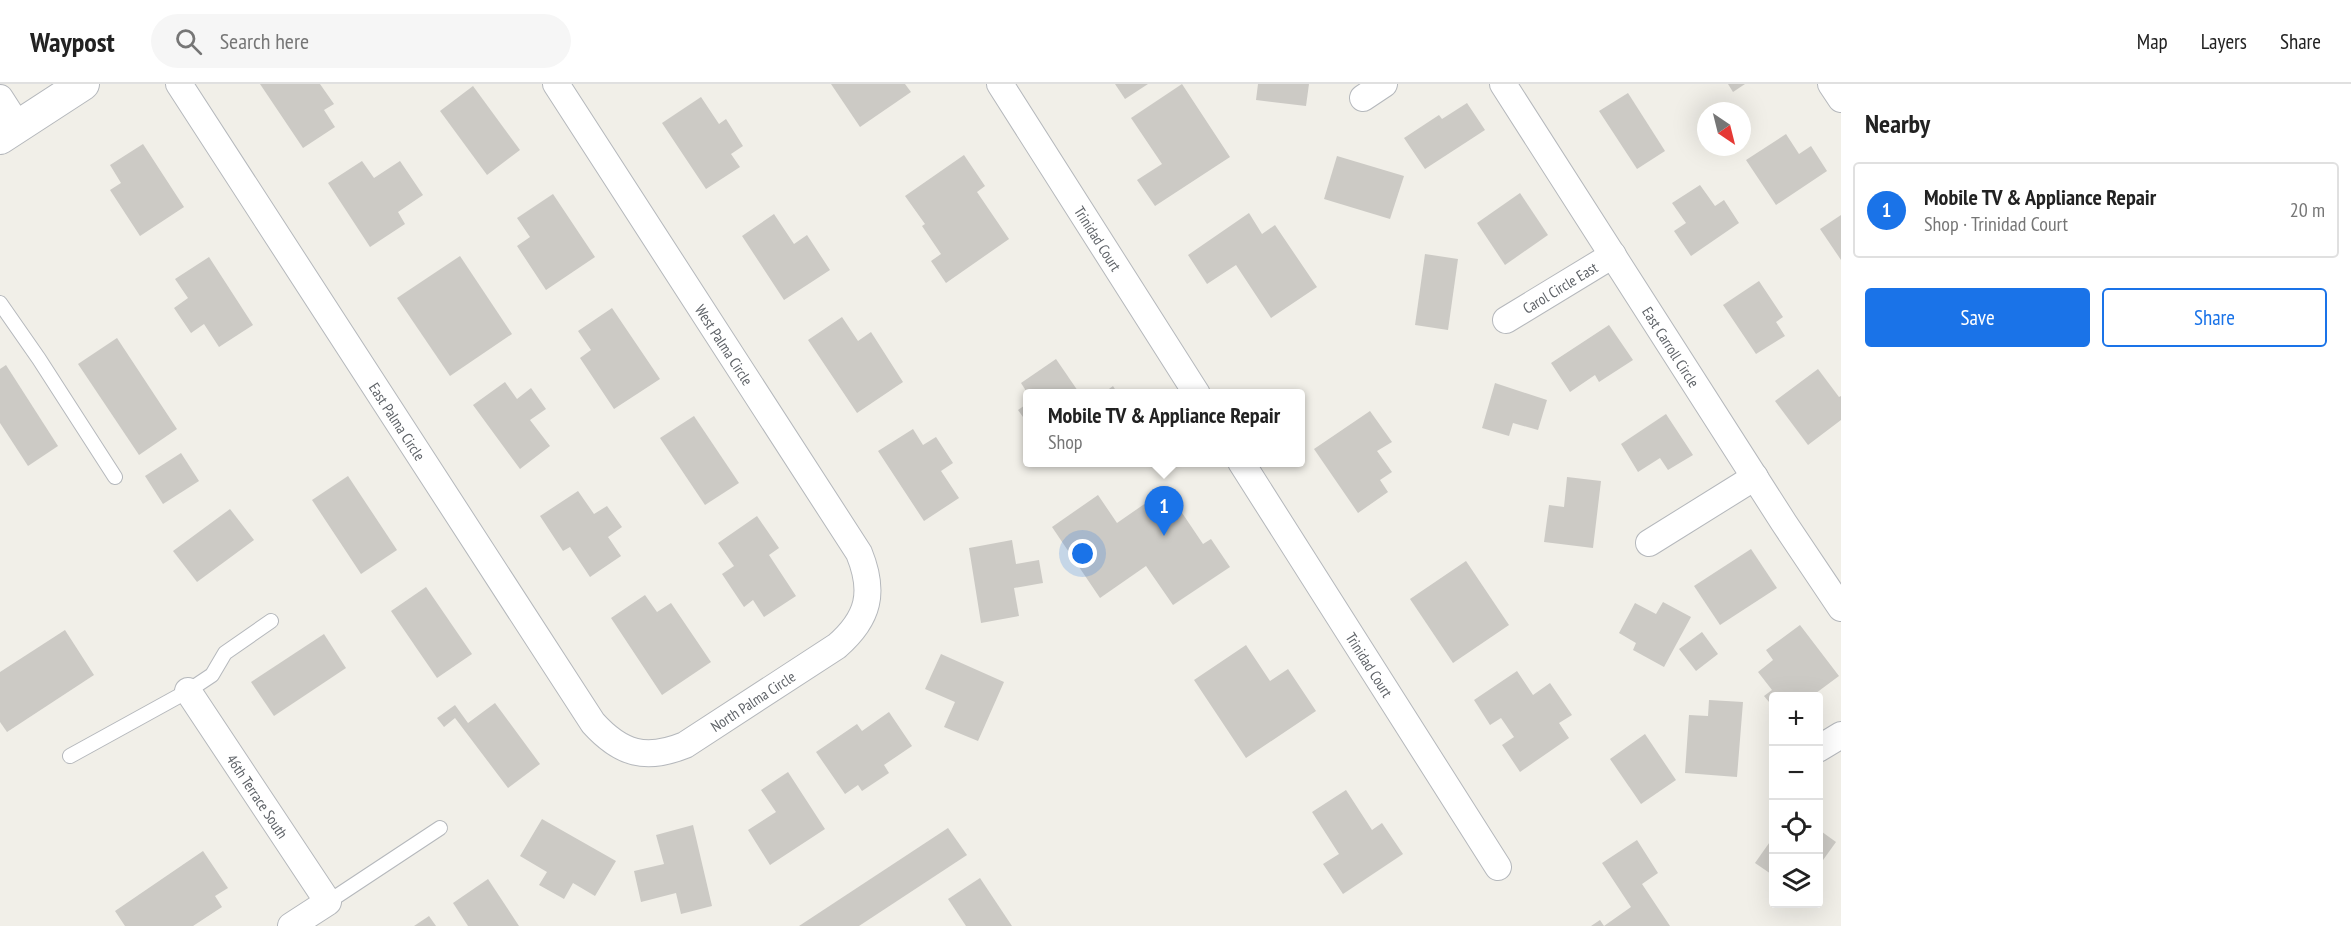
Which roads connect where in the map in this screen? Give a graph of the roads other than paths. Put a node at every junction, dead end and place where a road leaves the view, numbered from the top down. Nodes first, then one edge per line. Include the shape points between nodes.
1 (83, 84) edge
2 (179, 84) edge
3 (556, 84) edge
4 (1000, 84) edge
5 (1384, 84) edge
6 (1503, 84) edge
7 (1831, 84) edge
8 (0, 98) edge
9 (1363, 98) dead end
10 (1841, 99) edge
11 (9, 132) edge
12 (1613, 255) junction
13 (0, 303) edge
14 (1506, 320) dead end
15 (1194, 389) edge
16 (1244, 467) edge
17 (115, 477) dead end
18 (1755, 477) junction
19 (1649, 543) dead end
20 (1841, 608) edge
21 (864, 614) joint
22 (271, 621) dead end
23 (188, 691) junction
24 (1841, 735) edge
25 (1823, 746) edge
26 (625, 749) joint
27 (70, 756) dead end
28 (440, 828) dead end
29 (1498, 867) dead end
30 (328, 902) junction
31 (291, 926) edge

1 - 11 street
2 - 26 street, East Palma Circle via 593,723 607,739
3 - 21 street, West Palma Circle via 859,553 867,572
4 - 15 street, Trinidad Court
5 - 9 street
6 - 12 street, East Carroll Circle
7 - 10 street
8 - 11 street
12 - 14 street, Carol Circle East
12 - 18 street, East Carroll Circle
13 - 17 lane
16 - 29 street, Trinidad Court
18 - 19 street
18 - 20 street, East Carroll Circle
21 - 26 street, North Palma Circle via 853,632 837,646 686,745 666,753 645,754
22 - 23 lane via 225,653 212,675
23 - 27 lane
23 - 30 street, 46th Terrace South
24 - 25 street
28 - 30 lane
30 - 31 street

